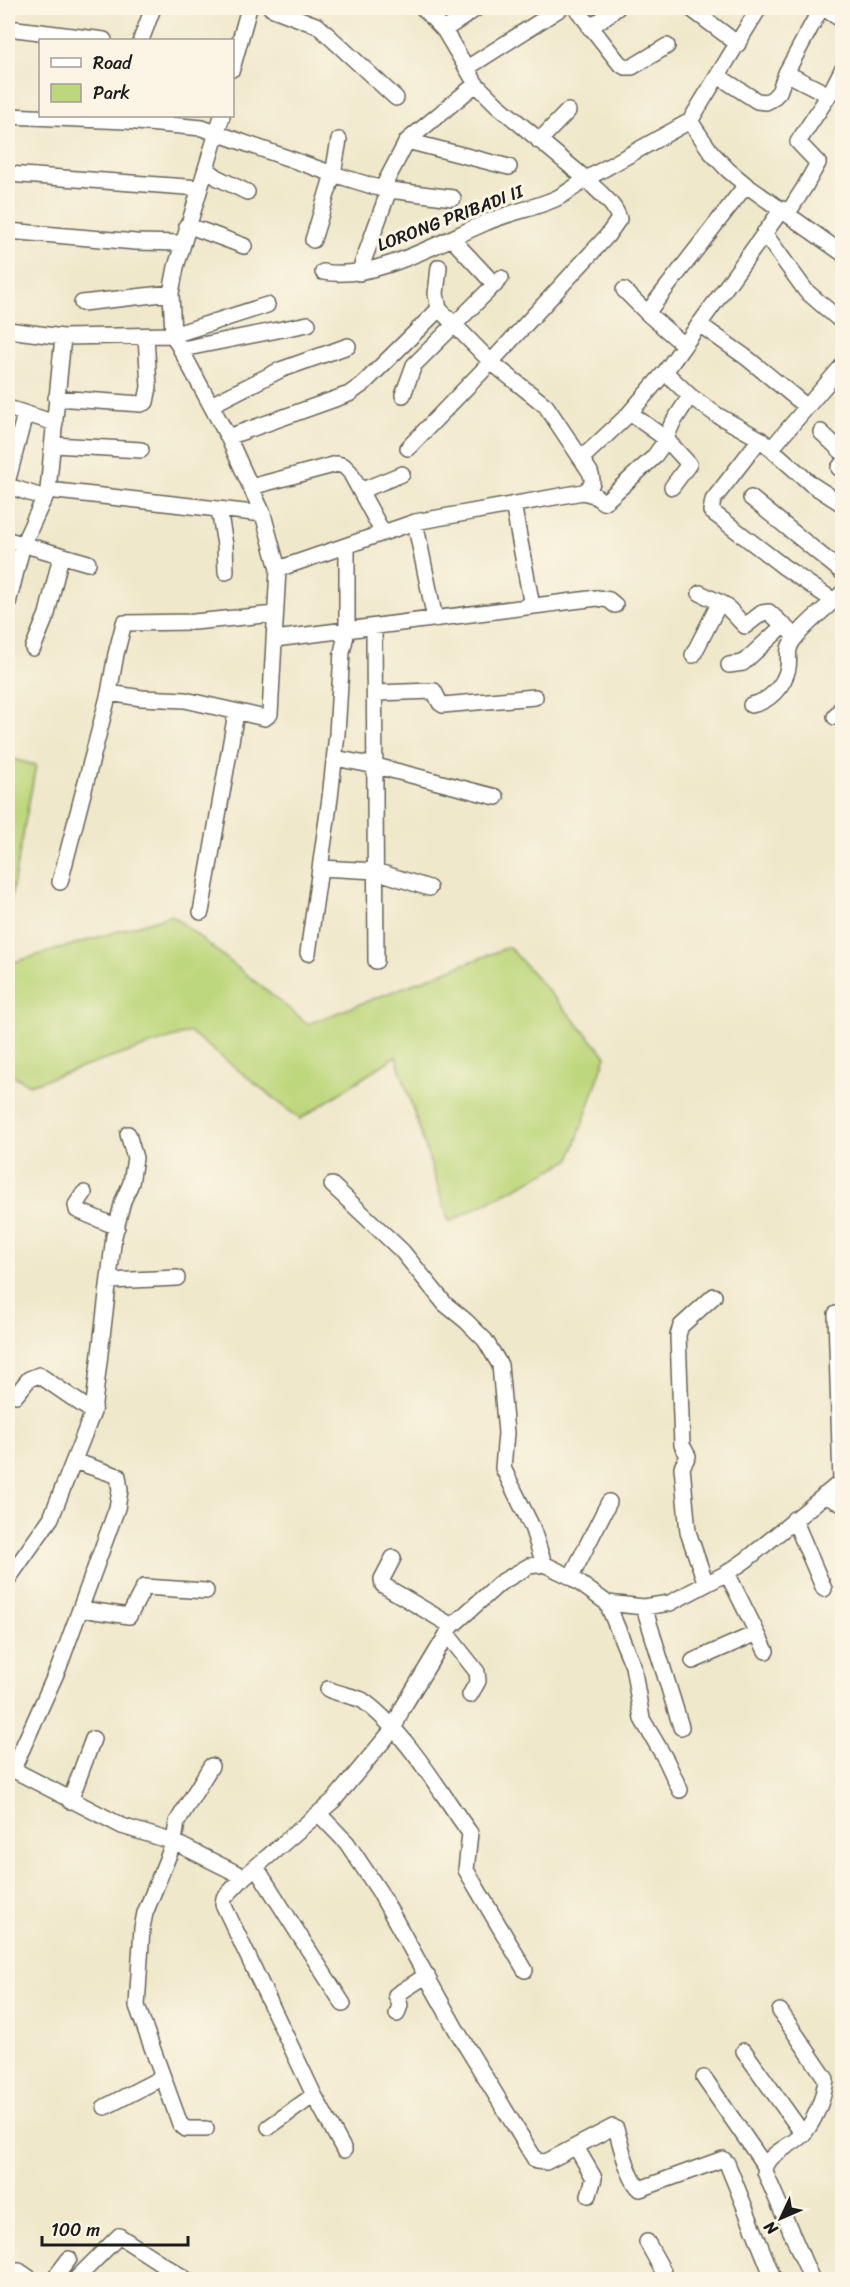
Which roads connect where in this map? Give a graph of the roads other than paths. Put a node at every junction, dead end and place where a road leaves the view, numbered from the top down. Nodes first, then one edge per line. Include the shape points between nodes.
1 (153, 8) edge
2 (249, 8) edge
3 (271, 8) edge
4 (423, 8) edge
5 (477, 8) edge
6 (561, 8) edge
7 (576, 8) edge
8 (617, 8) edge
9 (690, 8) edge
10 (759, 8) edge
11 (822, 8) edge
12 (843, 20) edge
13 (8, 28) edge
14 (591, 28) junction
15 (444, 30) junction
16 (96, 39) edge
17 (141, 39) edge
18 (738, 44) junction
19 (668, 46) dead end
20 (234, 62) edge
21 (466, 68) junction
22 (843, 70) edge
23 (786, 73) junction
24 (718, 76) junction
25 (476, 84) junction
26 (829, 95) junction
27 (396, 98) dead end
28 (568, 111) dead end
29 (8, 116) edge
30 (39, 117) edge
31 (67, 117) edge
32 (222, 117) edge
33 (126, 118) edge
34 (690, 121) junction
35 (218, 134) junction
36 (339, 140) dead end
37 (407, 141) junction
38 (539, 141) junction
39 (509, 167) dead end
40 (207, 168) junction
41 (8, 174) edge
42 (333, 174) junction
43 (586, 179) junction
44 (746, 185) junction
45 (200, 188) junction
46 (386, 190) junction
47 (247, 192) dead end
48 (453, 198) dead end
49 (785, 211) junction
50 (187, 225) junction
51 (8, 231) edge
52 (764, 233) junction
53 (452, 239) junction
54 (313, 240) dead end
55 (182, 243) junction
56 (244, 246) dead end
57 (843, 253) edge
58 (439, 267) dead end
59 (323, 272) dead end
60 (358, 273) junction
61 (624, 290) dead end
62 (171, 293) junction
63 (82, 303) dead end
64 (267, 305) dead end
65 (439, 309) junction
66 (647, 313) junction
67 (843, 322) edge
68 (308, 324) dead end
69 (699, 324) junction
70 (454, 325) junction
71 (8, 330) edge
72 (173, 335) junction
73 (146, 336) junction
74 (63, 338) junction
75 (684, 345) junction
76 (348, 346) dead end
77 (182, 349) junction
78 (491, 362) junction
79 (843, 366) edge
80 (665, 372) junction
81 (403, 395) dead end
82 (690, 396) junction
83 (56, 398) junction
84 (211, 405) junction
85 (807, 407) junction
86 (8, 408) edge
87 (630, 413) junction
88 (25, 414) junction
89 (55, 423) junction
90 (821, 432) dead end
91 (228, 437) junction
92 (666, 439) junction
93 (766, 444) junction
94 (54, 445) junction
95 (408, 448) dead end
96 (141, 450) dead end
97 (843, 452) edge
98 (582, 458) junction
99 (402, 474) dead end
100 (8, 479) edge
101 (8, 486) edge
102 (250, 487) junction
103 (672, 488) dead end
104 (360, 491) junction
105 (583, 492) junction
106 (46, 494) junction
107 (751, 498) dead end
108 (513, 504) junction
109 (843, 504) edge
110 (219, 509) junction
111 (263, 514) junction
112 (416, 522) junction
113 (383, 533) junction
114 (8, 540) edge
115 (23, 544) junction
116 (347, 546) junction
117 (61, 556) junction
118 (88, 563) dead end
119 (278, 569) junction
120 (226, 572) dead end
121 (843, 572) edge
122 (700, 593) dead end
123 (838, 597) edge
124 (720, 602) junction
125 (8, 603) edge
126 (615, 605) dead end
127 (532, 606) junction
128 (275, 614) junction
129 (435, 619) junction
130 (784, 625) junction
131 (374, 627) junction
132 (347, 631) junction
133 (795, 637) junction
134 (275, 639) junction
135 (33, 648) dead end
136 (693, 655) dead end
137 (729, 665) dead end
138 (109, 693) junction
139 (375, 693) junction
140 (535, 697) dead end
141 (751, 705) dead end
142 (236, 713) junction
143 (334, 758) junction
144 (376, 766) junction
145 (496, 797) dead end
146 (321, 868) junction
147 (376, 871) junction
148 (60, 882) dead end
149 (429, 888) dead end
150 (201, 912) dead end
151 (308, 953) dead end
152 (376, 961) dead end
153 (128, 1134) dead end
154 (332, 1185) dead end
155 (84, 1193) dead end
156 (117, 1227) junction
157 (177, 1278) dead end
158 (109, 1281) junction
159 (714, 1296) dead end
160 (836, 1314) dead end
161 (16, 1395) dead end
162 (93, 1412) junction
163 (74, 1461) junction
164 (842, 1481) edge
165 (824, 1495) junction
166 (609, 1502) dead end
167 (843, 1504) edge
168 (794, 1519) junction
169 (393, 1558) dead end
170 (544, 1564) junction
171 (727, 1573) junction
172 (571, 1576) junction
173 (8, 1579) edge
174 (706, 1584) junction
175 (824, 1589) dead end
176 (206, 1591) dead end
177 (607, 1603) junction
178 (644, 1607) junction
179 (81, 1609) junction
180 (450, 1630) junction
181 (757, 1633) junction
182 (766, 1651) dead end
183 (693, 1661) dead end
184 (328, 1689) dead end
185 (470, 1695) dead end
186 (681, 1727) dead end
187 (394, 1728) junction
188 (93, 1739) dead end
189 (211, 1766) dead end
190 (10, 1768) edge
191 (680, 1790) dead end
192 (70, 1800) junction
193 (320, 1815) junction
194 (174, 1842) junction
195 (250, 1872) junction
196 (525, 1970) dead end
197 (427, 1975) junction
198 (343, 2004) dead end
199 (780, 2011) dead end
200 (397, 2014) dead end
201 (744, 2052) dead end
202 (163, 2077) junction
203 (704, 2078) dead end
204 (314, 2095) junction
205 (105, 2107) dead end
206 (269, 2127) dead end
207 (206, 2129) dead end
208 (804, 2134) junction
209 (576, 2147) junction
210 (344, 2150) dead end
211 (765, 2166) junction
212 (589, 2195) dead end
213 (647, 2242) dead end
214 (69, 2259) dead end
215 (12, 2280) edge
216 (32, 2280) edge
217 (53, 2280) edge
218 (75, 2280) edge
219 (187, 2280) edge
220 (669, 2280) edge
221 (774, 2280) edge
222 (812, 2280) edge

1 - 17 street
2 - 20 street
3 - 27 street via 318,26
4 - 15 street
5 - 15 street
6 - 21 street
7 - 14 street
8 - 14 street
9 - 18 street
10 - 18 street
11 - 12 street
11 - 23 street
13 - 16 street
14 - 19 street via 619,63 628,68
15 - 21 street
18 - 24 street
21 - 25 street
22 - 26 street
23 - 24 street via 778,92 766,102 756,101
23 - 26 street
24 - 34 street
25 - 37 street
25 - 38 street
26 - 49 street via 798,142 818,163
28 - 38 street
29 - 30 street
31 - 33 street
32 - 35 street
33 - 35 street via 202,128
34 - 43 street, LORONG PRIBADI II
34 - 44 street via 711,152
35 - 40 street
35 - 42 street
36 - 42 street
37 - 39 street
37 - 46 street
38 - 43 street
40 - 45 street
40 - 47 street
41 - 45 street
42 - 46 street
42 - 54 street
43 - 53 street, LORONG PRIBADI II via 555,198 486,222
43 - 78 street via 615,208 619,219
44 - 49 street
44 - 66 street
45 - 50 street
46 - 48 street
46 - 60 street
49 - 52 street
49 - 57 street
50 - 55 street
50 - 56 street
51 - 55 street
52 - 67 street via 806,291
52 - 69 street
53 - 60 street, LORONG PRIBADI II
53 - 70 street via 498,282
55 - 62 street
58 - 65 street
59 - 60 street, LORONG PRIBADI II
61 - 66 street
62 - 63 street
62 - 72 street
64 - 72 street
65 - 70 street
65 - 91 street via 349,394
66 - 75 street
68 - 77 street
69 - 75 street
69 - 85 street via 747,357
70 - 78 street
70 - 81 street via 414,365
71 - 74 street
72 - 73 street
72 - 77 street
73 - 74 street
73 - 83 street via 146,402
74 - 83 street
75 - 80 street
76 - 84 street via 280,370
77 - 84 street
78 - 95 street
78 - 98 street via 546,406
79 - 85 street
80 - 82 street
80 - 87 street
82 - 92 street
82 - 93 street
83 - 89 street
84 - 91 street
85 - 93 street
86 - 88 street
87 - 92 street
87 - 98 street
88 - 89 street
88 - 100 street
89 - 94 street
90 - 97 street
91 - 102 street
92 - 103 street via 689,464
92 - 105 street via 653,458 608,499 603,502
93 - 109 street via 811,484
93 - 123 street via 713,500 711,511 784,567
94 - 96 street
94 - 106 street
98 - 105 street via 593,481
99 - 104 street
101 - 106 street
102 - 104 street via 337,464 350,472
102 - 111 street
104 - 113 street
105 - 108 street
106 - 110 street
106 - 115 street
107 - 121 street
108 - 112 street
108 - 127 street
110 - 111 street
110 - 120 street
111 - 119 street
112 - 113 street
112 - 129 street
113 - 116 street
114 - 115 street
115 - 117 street
115 - 125 street
116 - 119 street
116 - 132 street
117 - 118 street
117 - 135 street
119 - 128 street
122 - 124 street
123 - 133 street
124 - 130 street via 745,626 769,612
124 - 136 street
126 - 127 street via 597,598
127 - 129 street
128 - 134 street
128 - 138 street via 194,622 126,622
129 - 131 street
130 - 133 street
130 - 137 street via 743,663
131 - 132 street
131 - 139 street
132 - 134 street
132 - 143 street
133 - 141 street via 788,649 788,669 776,690 763,702
134 - 142 street via 269,715 265,718
138 - 142 street via 185,700
138 - 148 street
139 - 140 street via 435,692 443,705
139 - 144 street
142 - 150 street
143 - 144 street
143 - 146 street
144 - 145 street
144 - 147 street
146 - 147 street
146 - 151 street
147 - 149 street
147 - 152 street
153 - 156 street via 135,1158
154 - 170 street via 402,1251 445,1304 485,1340 500,1365 506,1433 503,1468 532,1527
155 - 156 street via 77,1210
156 - 158 street
157 - 158 street
158 - 162 street
159 - 174 street via 681,1326 678,1335 682,1445 688,1456 682,1467 688,1532
160 - 164 street
161 - 162 street via 29,1379 39,1375
162 - 163 street
163 - 173 street via 51,1518
163 - 179 street via 118,1476 120,1490
164 - 165 street
165 - 167 street
165 - 168 street
166 - 172 street
168 - 171 street
168 - 175 street
169 - 180 street via 382,1579 383,1585
170 - 172 street
170 - 180 street via 529,1566 500,1583
171 - 174 street
171 - 181 street
172 - 177 street
174 - 178 street via 670,1603
176 - 179 street via 144,1587 129,1616
177 - 178 street
177 - 191 street via 633,1666 642,1719
178 - 186 street
179 - 190 street via 59,1666
180 - 185 street via 477,1672 478,1681
180 - 187 street
181 - 182 street
181 - 183 street
184 - 187 street via 362,1700
187 - 193 street
187 - 196 street via 470,1833 466,1870
188 - 192 street
189 - 194 street via 177,1822
190 - 192 street
192 - 194 street via 122,1826
193 - 195 street
193 - 197 street via 354,1852
194 - 195 street
194 - 202 street via 145,1913 137,2006
195 - 198 street
195 - 204 street via 224,1898 223,1904
197 - 200 street via 396,1995 400,2005
197 - 209 street via 536,2161 546,2162
199 - 208 street via 826,2079 814,2120
201 - 208 street
202 - 205 street
202 - 207 street via 180,2124 186,2129
203 - 211 street
204 - 206 street
204 - 210 street
208 - 211 street
209 - 212 street via 594,2178
209 - 221 street via 616,2128 635,2186 640,2189 724,2160
211 - 222 street
213 - 220 street
214 - 217 street
215 - 216 street via 17,2271
218 - 219 street via 121,2236

